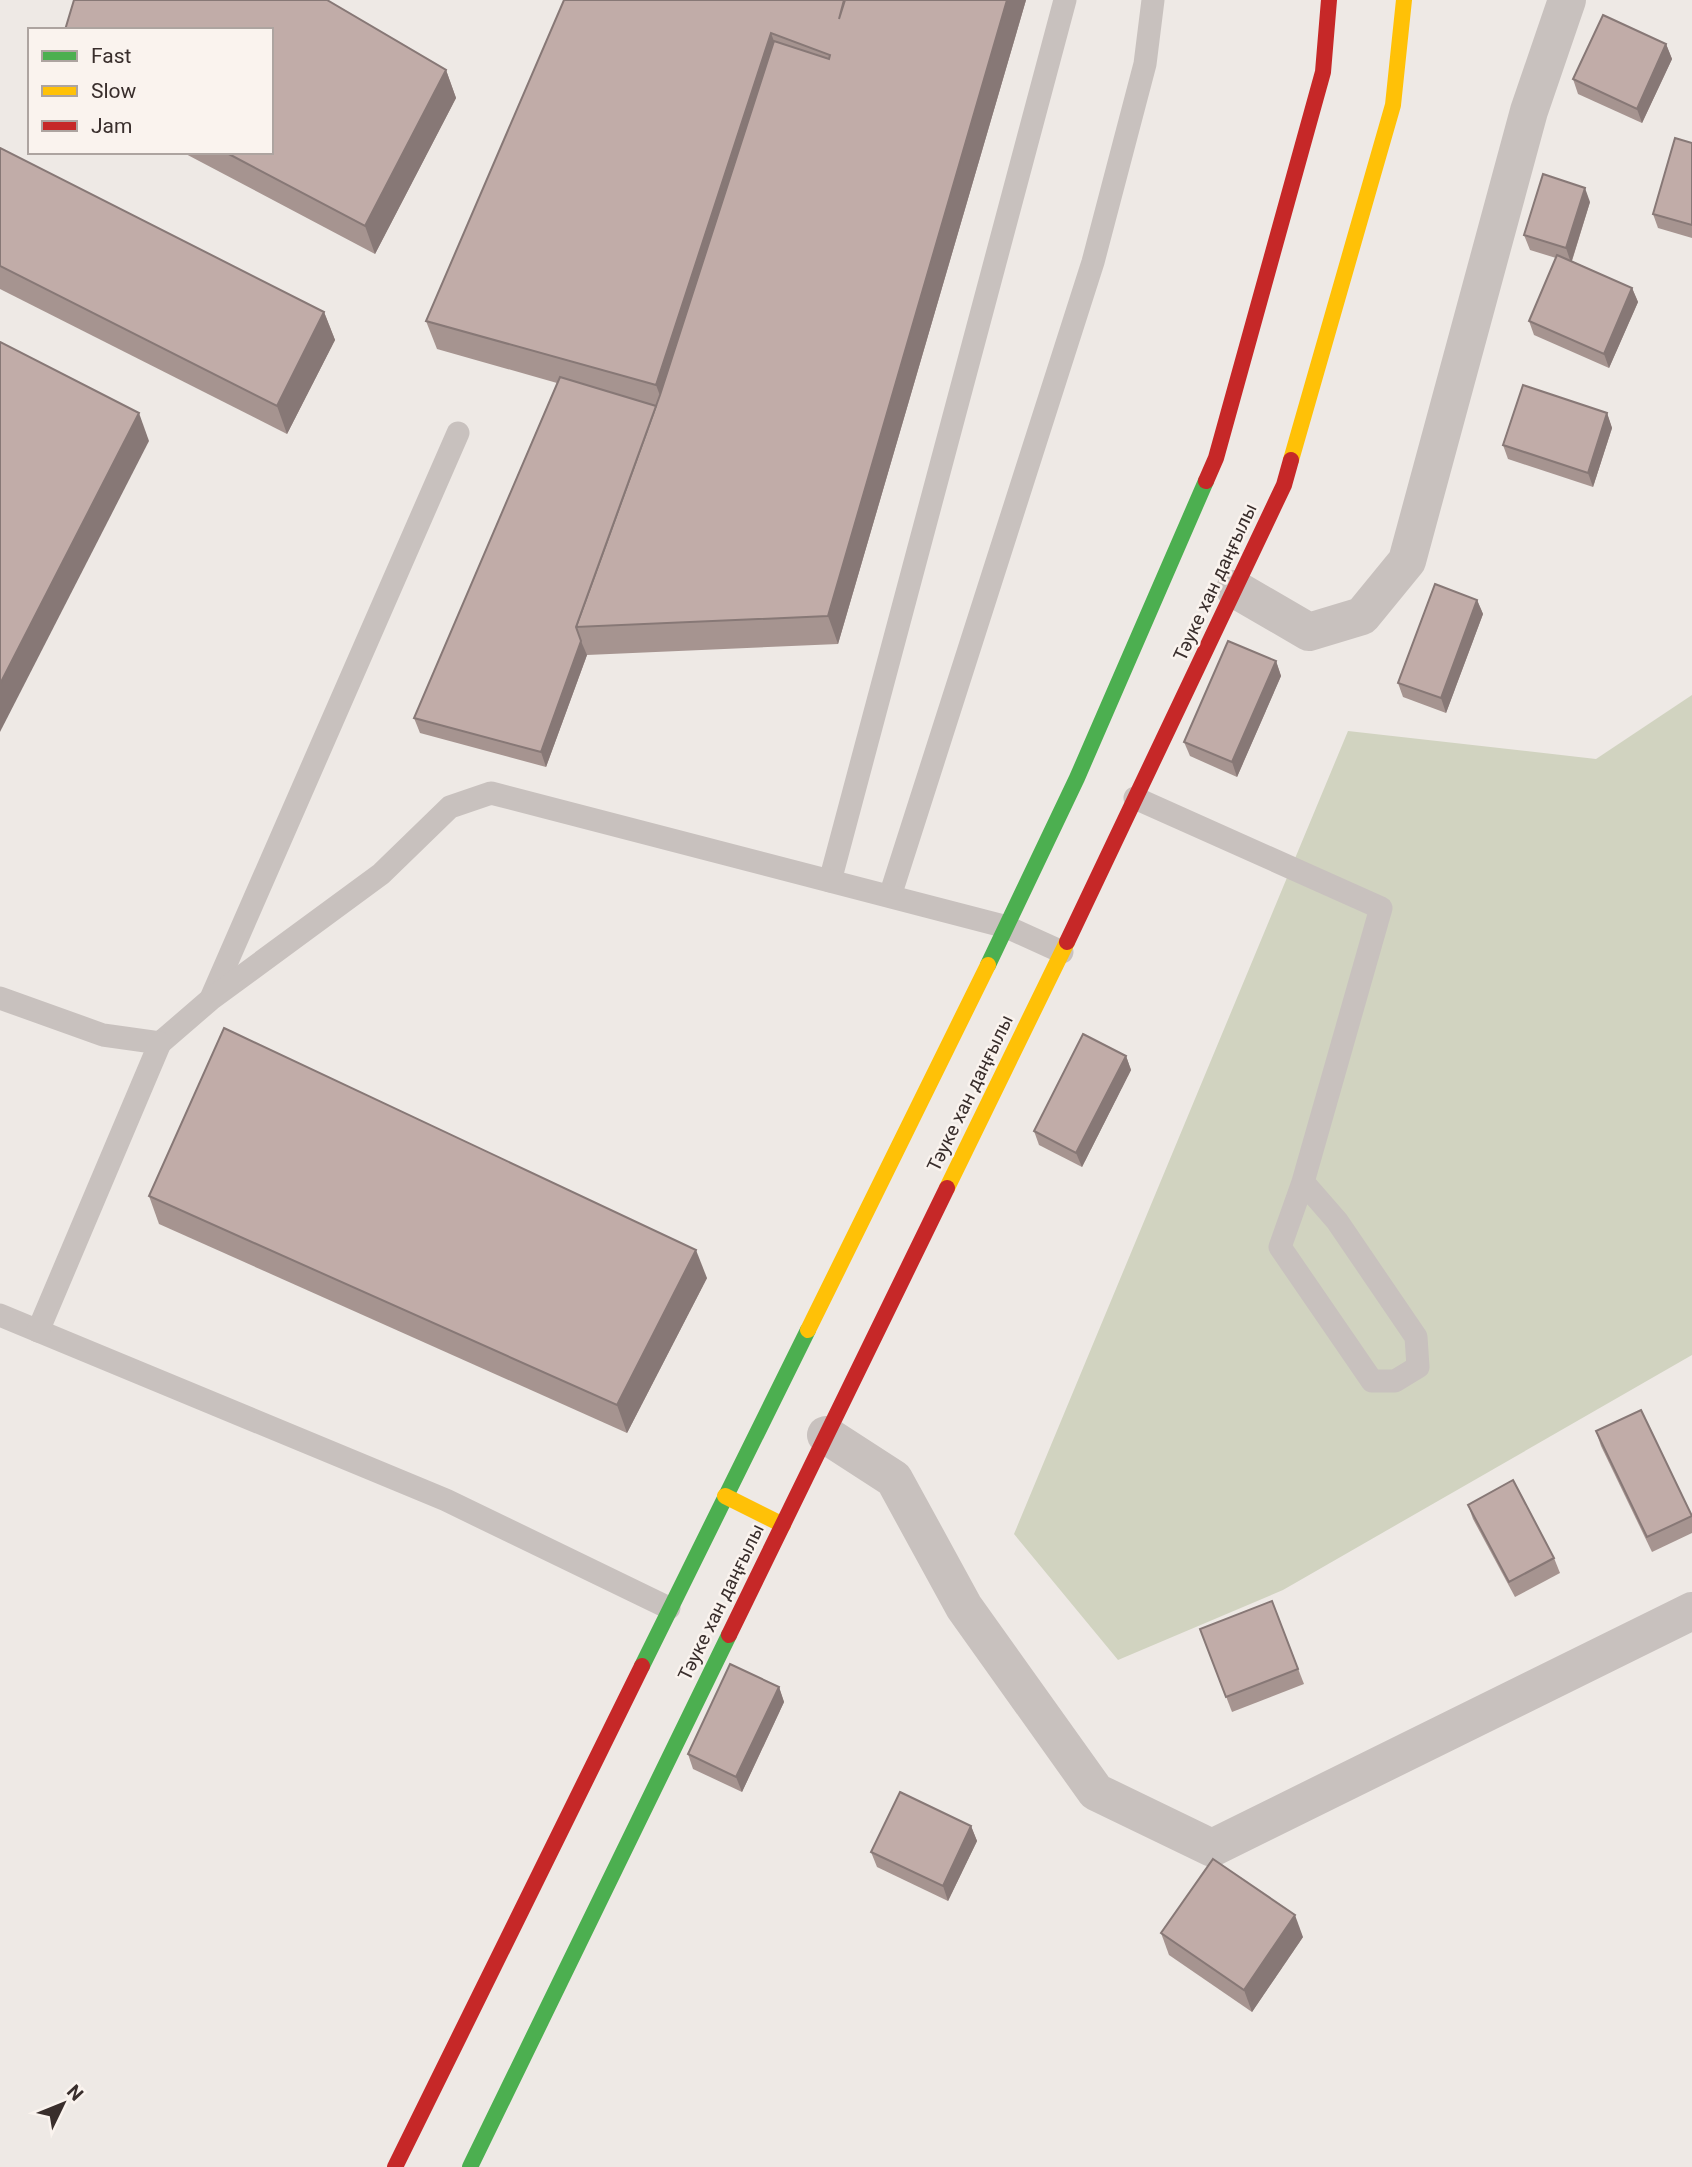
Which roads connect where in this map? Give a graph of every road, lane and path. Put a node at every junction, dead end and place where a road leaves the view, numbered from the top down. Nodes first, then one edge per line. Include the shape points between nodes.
1 (1065, 0) edge
2 (1153, 0) edge
3 (1329, 0) edge
4 (1404, 0) edge
5 (1567, 0) edge
6 (458, 433) dead end
7 (1235, 589) junction
8 (1135, 798) junction
9 (830, 881) junction
10 (890, 896) junction
11 (1007, 927) junction
12 (1062, 952) junction
13 (0, 998) edge
14 (211, 999) junction
15 (160, 1043) junction
16 (1303, 1182) junction
17 (0, 1315) edge
18 (38, 1331) junction
19 (826, 1435) junction
20 (725, 1496) junction
21 (783, 1525) junction
22 (669, 1608) junction
23 (1692, 1611) edge
24 (395, 2167) edge
25 (470, 2167) edge

1 - 9 lane
2 - 10 lane via 1145,64 1093,262
3 - 11 main road via 1323,72 1216,458
4 - 7 main road, Тәуке хан даңғылы via 1393,105 1284,485
5 - 7 street via 1529,111 1407,561 1362,616 1309,632
6 - 14 lane
7 - 8 main road, Тәуке хан даңғылы
8 - 12 main road, Тәуке хан даңғылы
8 - 16 lane via 1381,908
9 - 10 lane
9 - 14 lane via 491,793 450,807 381,874
10 - 11 lane
11 - 12 lane
11 - 20 main road
12 - 19 main road, Тәуке хан даңғылы
13 - 15 lane via 103,1035
14 - 15 lane
15 - 18 lane
16 - 16 lane via 1337,1222 1416,1337 1418,1367 1395,1381 1372,1381 1280,1247
17 - 18 lane
18 - 22 lane via 446,1500
19 - 21 main road, Тәуке хан даңғылы
19 - 23 street via 894,1479 964,1607 1096,1792 1212,1847
20 - 21 main road
20 - 22 main road
21 - 25 main road, Тәуке хан даңғылы
22 - 24 main road

